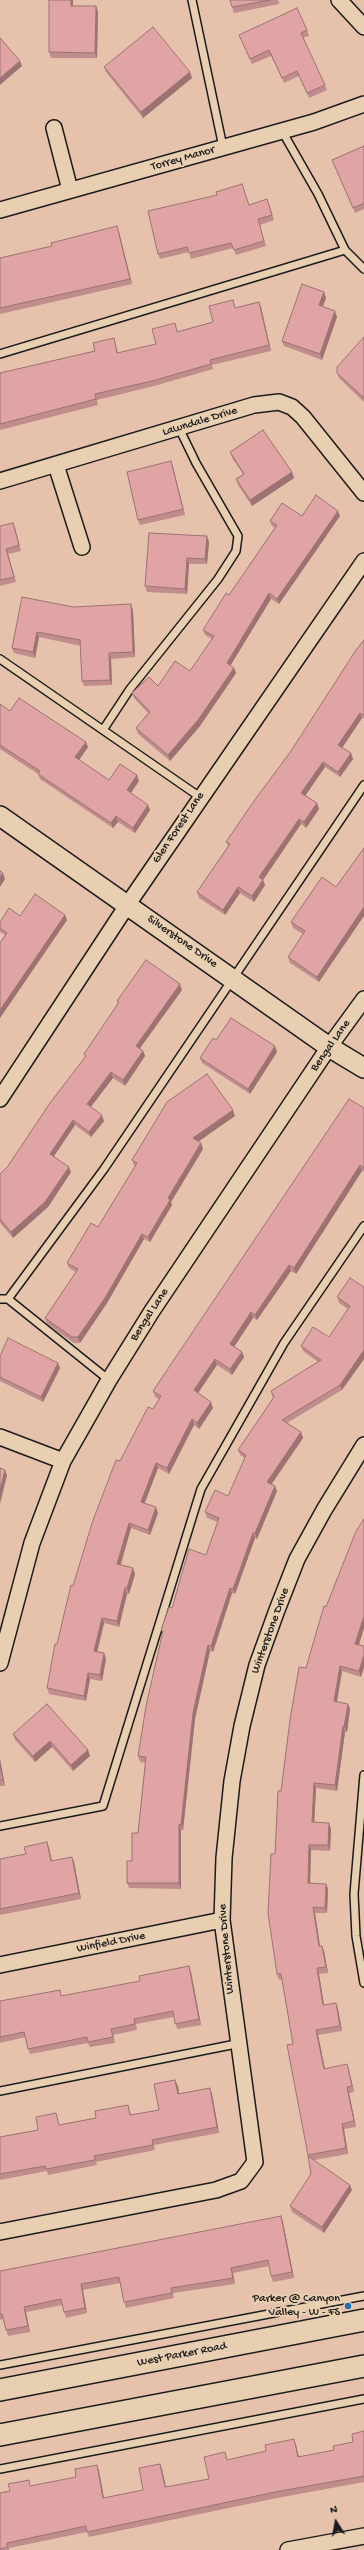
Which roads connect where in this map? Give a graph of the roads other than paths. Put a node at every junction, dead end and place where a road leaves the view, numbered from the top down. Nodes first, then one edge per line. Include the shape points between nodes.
1 (192, 0) edge
2 (340, 0) edge
3 (364, 27) edge
4 (364, 104) edge
5 (54, 128) dead end
6 (282, 131) junction
7 (223, 147) junction
8 (70, 190) junction
9 (0, 210) edge
10 (345, 250) junction
11 (364, 269) edge
12 (0, 354) edge
13 (179, 428) junction
14 (56, 465) junction
15 (0, 481) edge
16 (364, 493) edge
17 (82, 547) dead end
18 (364, 561) edge
19 (0, 659) edge
20 (103, 730) junction
21 (364, 785) edge
22 (200, 798) junction
23 (0, 816) edge
24 (128, 904) junction
25 (233, 978) junction
26 (364, 999) edge
27 (330, 1047) junction
28 (364, 1068) edge
29 (0, 1099) edge
30 (364, 1226) edge
31 (0, 1299) edge
32 (8, 1299) junction
33 (109, 1380) junction
34 (0, 1436) edge
35 (364, 1445) edge
36 (63, 1461) junction
37 (0, 1662) edge
38 (364, 1775) edge
39 (0, 1826) edge
40 (222, 1920) junction
41 (0, 1965) edge
42 (364, 1983) edge
43 (240, 2043) junction
44 (0, 2091) edge
45 (0, 2232) edge
46 (364, 2296) edge
47 (364, 2320) edge
48 (0, 2365) edge
49 (364, 2366) edge
50 (0, 2390) edge
51 (364, 2400) edge
52 (0, 2435) edge
53 (0, 2469) edge
54 (364, 2536) edge
55 (288, 2550) edge

1 - 7 lane
2 - 3 street
4 - 6 street, Torrey Manor
5 - 8 street
6 - 7 street, Torrey Manor
6 - 10 lane via 318,194
7 - 8 street, Torrey Manor
8 - 9 street, Torrey Manor
10 - 11 lane
10 - 12 lane
13 - 14 street, Lawndale Drive
13 - 16 street, Lawndale Drive via 254,405 279,402 292,407 304,417
13 - 20 lane via 238,536 236,551 218,579 130,689
14 - 15 street, Lawndale Drive
14 - 17 street
18 - 22 street, Glen Forest Lane
19 - 20 lane
20 - 22 lane
21 - 25 lane
22 - 24 street, Glen Forest Lane
23 - 24 street, Silverstone Drive
24 - 25 street, Silverstone Drive
24 - 29 street, Glen Forest Lane
25 - 27 street, Silverstone Drive
25 - 32 lane via 104,1169
26 - 27 street, Bengal Lane
27 - 28 street, Silverstone Drive
27 - 33 street, Bengal Lane via 152,1311
30 - 39 lane via 284,1342 201,1488 103,1806
31 - 32 lane
32 - 33 lane
33 - 36 street, Bengal Lane
34 - 36 street
35 - 40 street, Winterstone Drive via 324,1510 298,1559 257,1665 232,1781 224,1858
36 - 37 street, Bengal Lane via 32,1543
38 - 42 lane via 354,1894 356,1936
40 - 41 street, Winfield Drive
40 - 43 street, Winterstone Drive
43 - 44 lane
43 - 45 street, Winterstone Drive via 256,2162 241,2181 216,2190
46 - 48 lane
47 - 50 main road, West Parker Road
49 - 52 main road
51 - 53 lane
54 - 55 street

